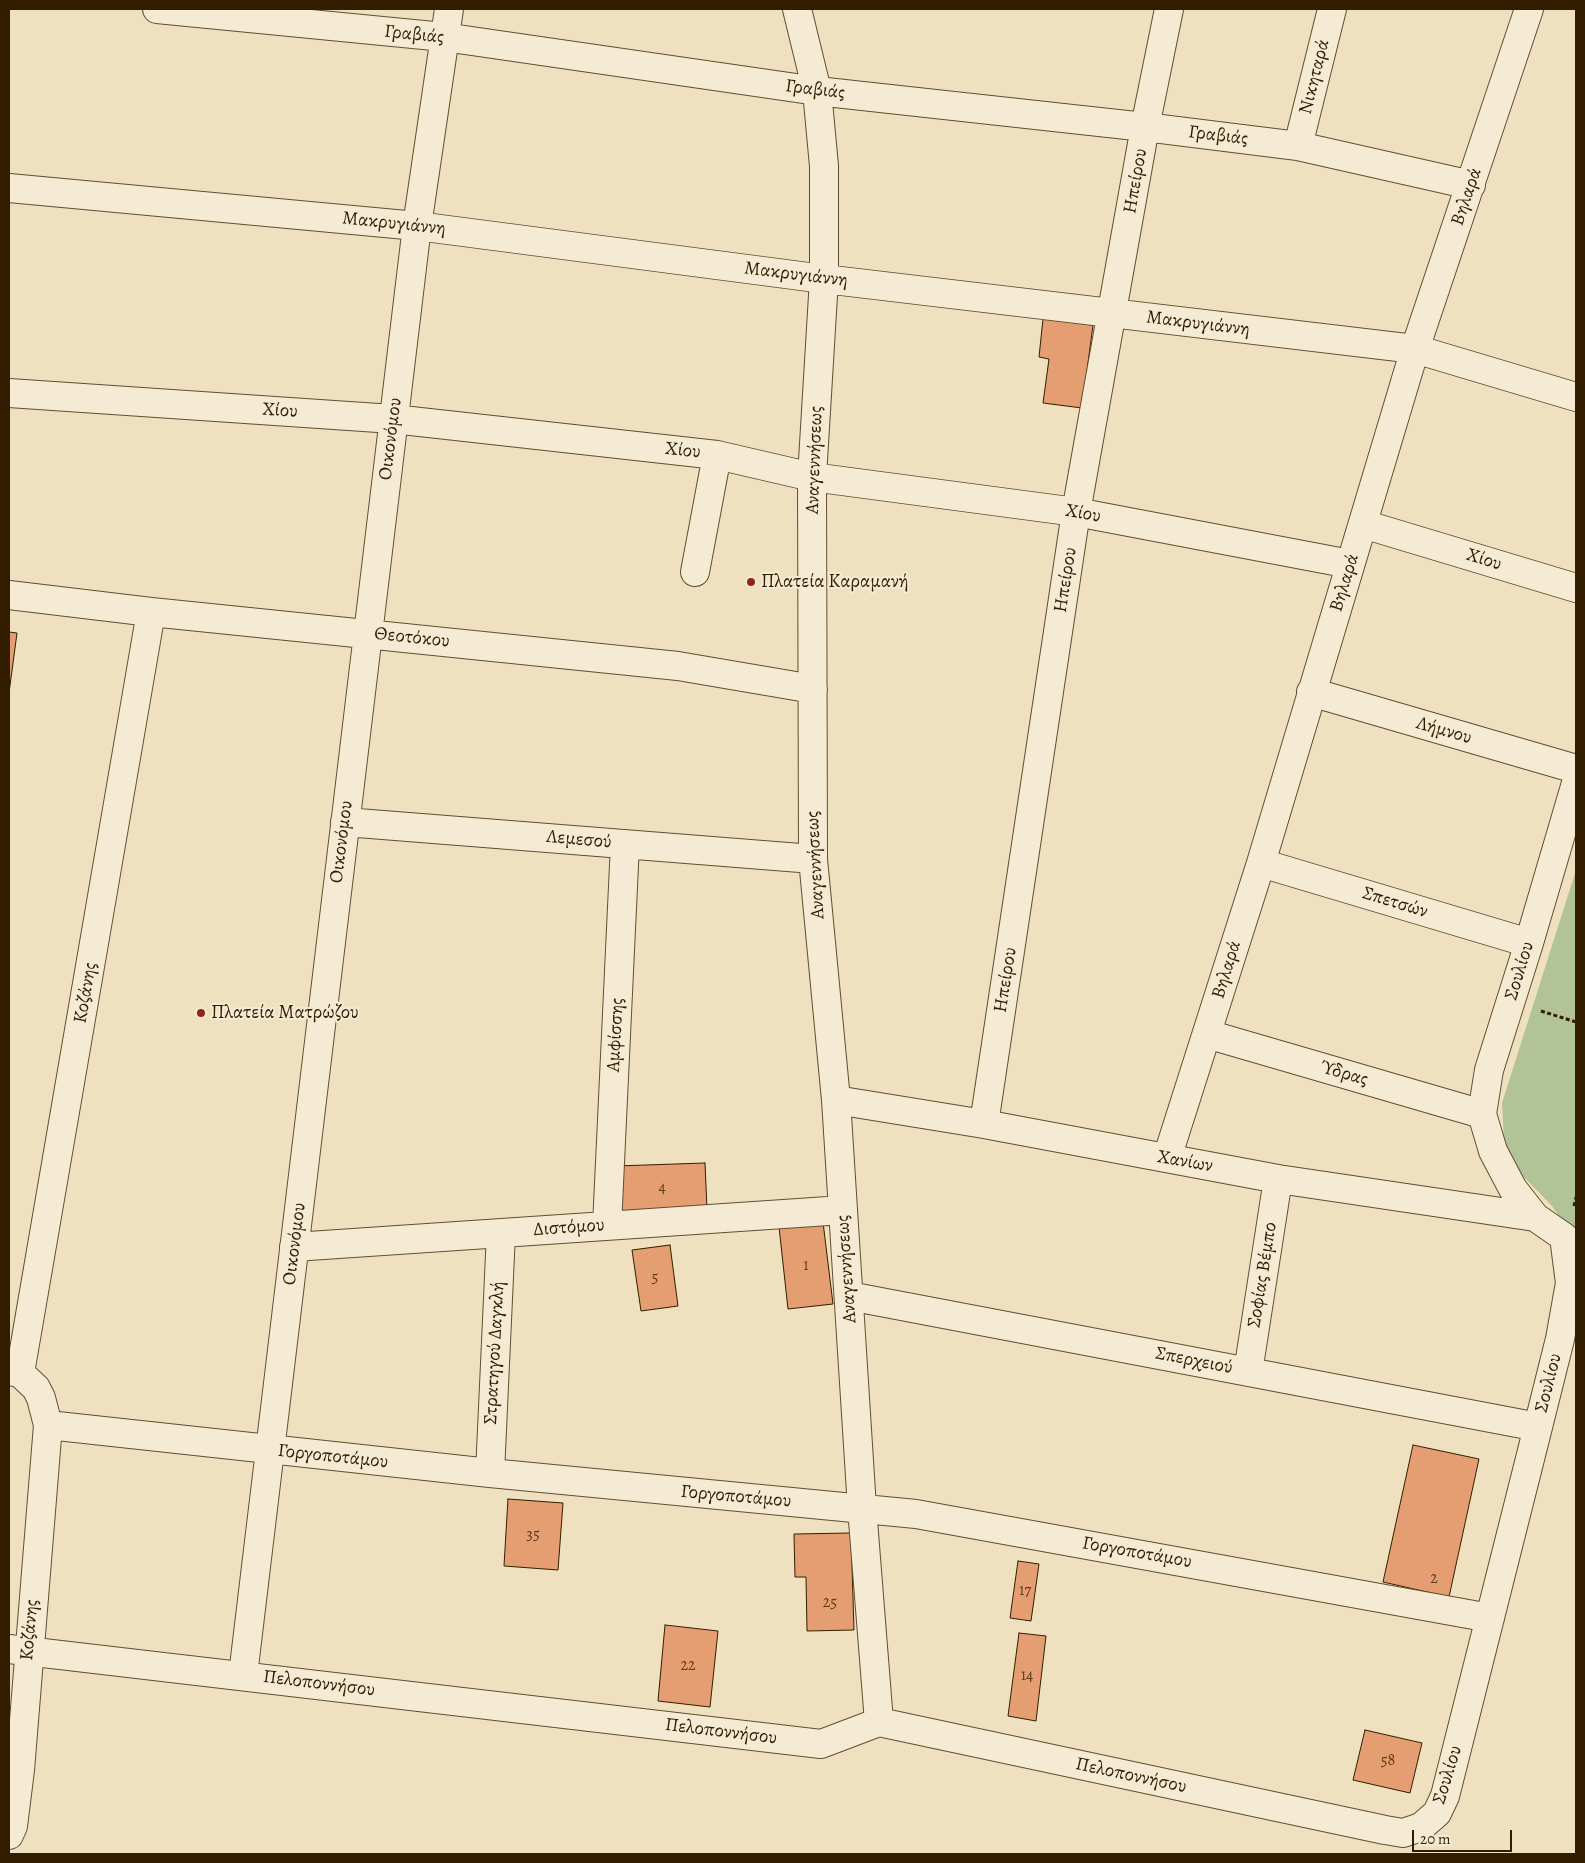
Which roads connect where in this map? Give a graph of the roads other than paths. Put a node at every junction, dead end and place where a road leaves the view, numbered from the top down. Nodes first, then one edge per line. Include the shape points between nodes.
1 (158, 9) edge
2 (449, 9) edge
3 (797, 9) edge
4 (1169, 9) edge
5 (1332, 9) edge
6 (1528, 9) edge
7 (444, 37) junction
8 (817, 91) junction
9 (1145, 127) junction
10 (1298, 146) junction
11 (1471, 185) junction
12 (9, 188) edge
13 (417, 226) junction
14 (824, 279) junction
15 (1112, 314) junction
16 (1415, 349) junction
17 (9, 393) edge
18 (1576, 397) edge
19 (393, 419) junction
20 (717, 455) junction
21 (812, 477) junction
22 (1076, 512) junction
23 (1364, 524) junction
24 (1350, 564) junction
25 (695, 572) dead end
26 (1576, 588) edge
27 (9, 595) edge
28 (151, 612) junction
29 (367, 634) junction
30 (813, 689) junction
31 (1311, 692) junction
32 (1576, 769) edge
33 (1576, 783) edge
34 (345, 822) junction
35 (625, 844) junction
36 (813, 860) junction
37 (1261, 863) junction
38 (1529, 943) junction
39 (1207, 1034) junction
40 (836, 1100) junction
41 (1482, 1114) junction
42 (984, 1124) junction
43 (1167, 1158) junction
44 (1278, 1179) junction
45 (843, 1210) junction
46 (1535, 1218) junction
47 (607, 1226) junction
48 (501, 1233) junction
49 (294, 1247) junction
50 (849, 1296) junction
51 (14, 1372) edge
52 (1248, 1372) junction
53 (48, 1425) junction
54 (1538, 1427) junction
55 (270, 1450) junction
56 (490, 1474) junction
57 (862, 1508) junction
58 (1490, 1618) junction
59 (19, 1650) edge
60 (244, 1675) junction
61 (879, 1722) junction
62 (1421, 1827) joint
63 (9, 1835) edge

1 - 7 street, Γραβιάς
2 - 7 street, Οικονόμου
3 - 8 street, Αναγεννήσεως
4 - 9 street, Ηπείρου
5 - 10 street, Νικηταρά
6 - 11 street, Βηλαρά
7 - 8 street, Γραβιάς
7 - 13 street, Οικονόμου
8 - 9 street, Γραβιάς
8 - 14 street, Αναγεννήσεως via 824,166
9 - 10 street, Γραβιάς
9 - 15 street, Ηπείρου
10 - 11 street, Γραβιάς
11 - 16 street, Βηλαρά
12 - 13 street, Μακρυγιάννη
13 - 14 street, Μακρυγιάννη
13 - 19 street, Οικονόμου
14 - 15 street, Μακρυγιάννη
14 - 21 street, Αναγεννήσεως
15 - 16 street, Μακρυγιάννη
15 - 22 street, Ηπείρου
16 - 18 street, Μακρυγιάννη
16 - 23 street, Βηλαρά
17 - 19 street, Χίου
19 - 20 street, Χίου
19 - 29 street, Οικονόμου
20 - 21 street, Χίου
20 - 25 street
21 - 22 street, Χίου
21 - 30 street, Αναγεννήσεως
22 - 24 street, Χίου
22 - 42 street, Ηπείρου
23 - 24 street, Βηλαρά
23 - 26 street, Χίου
24 - 31 street, Βηλαρά
27 - 28 street, Θεοτόκου
28 - 29 street, Θεοτόκου
28 - 51 street, Κοζάνης
29 - 30 street, Θεοτόκου via 678,666
29 - 34 street, Οικονόμου
30 - 36 street, Αναγεννήσεως
31 - 32 street, Λήμνου
31 - 37 street, Βηλαρά
33 - 38 street, Σουλίου
34 - 35 street, Λεμεσού
34 - 49 street, Οικονόμου
35 - 36 street, Λεμεσού
35 - 47 street, Αμφίσσης
36 - 40 street, Αναγεννήσεως
37 - 38 street, Σπετσών
37 - 39 street, Βηλαρά
38 - 41 street, Σουλίου via 1489,1070
39 - 41 street, Ύδρας
39 - 43 street, Βηλαρά
40 - 42 street, Χανίων
40 - 45 street, Αναγεννήσεως
41 - 46 street, Σουλίου via 1493,1151 1513,1189
42 - 43 street, Χανίων
43 - 44 street, Χανίων
44 - 46 street, Χανίων
44 - 52 street, Σοφίας Βέμπο
45 - 47 street, Διστόμου
45 - 50 street, Αναγεννήσεως
46 - 54 street, Σουλίου via 1564,1238 1570,1283
47 - 48 street, Διστόμου
48 - 49 street, Διστόμου
48 - 56 street, Στρατηγού Δαγκλή
49 - 55 street, Οικονόμου
50 - 52 street, Σπερχειού
50 - 57 street, Αναγεννήσεως
51 - 53 street via 36,1388 42,1398
52 - 54 street, Σπερχειού
53 - 55 street, Γοργοποτάμου
53 - 59 street, Κοζάνης
54 - 58 street, Σουλίου
55 - 56 street, Γοργοποτάμου
55 - 60 street, Οικονόμου
56 - 57 street, Γοργοποτάμου
57 - 58 street, Γοργοποτάμου via 928,1516
57 - 61 street, Αναγεννήσεως
58 - 62 street, Σουλίου via 1445,1796 1437,1813
59 - 60 street, Πελοποννήσου
59 - 63 street, Κοζάνης via 20,1770
60 - 61 street, Πελοποννήσου via 821,1744
61 - 62 street, Πελοποννήσου via 1385,1830 1403,1833

